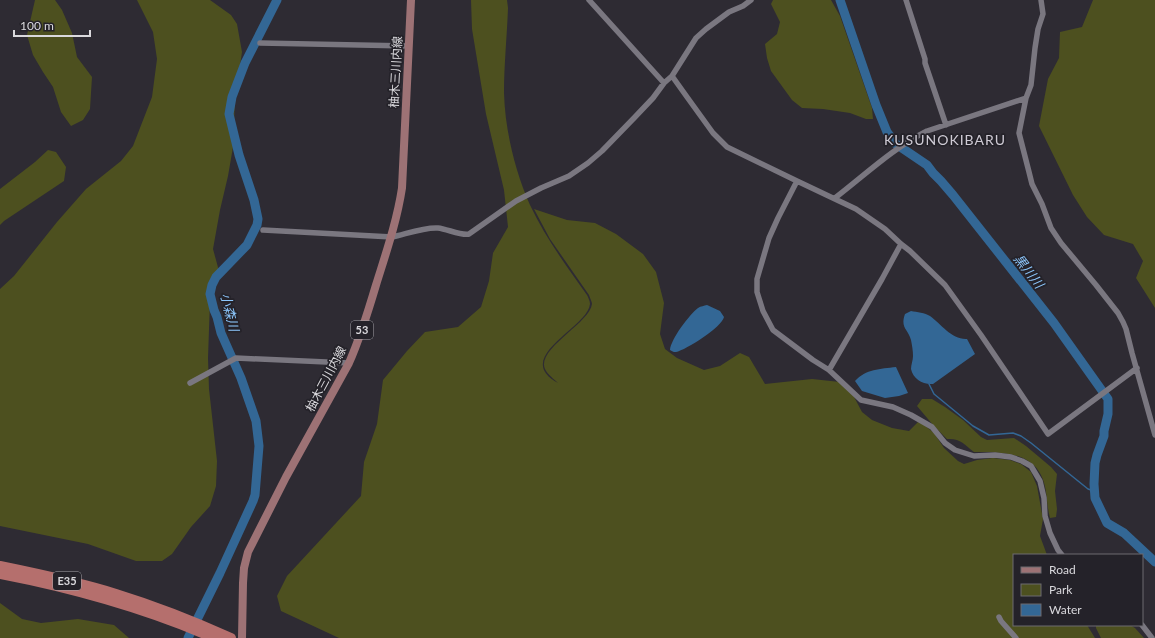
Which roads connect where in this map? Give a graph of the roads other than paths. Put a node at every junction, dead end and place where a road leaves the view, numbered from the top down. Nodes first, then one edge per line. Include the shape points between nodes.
1 (411, 0) edge
2 (589, 0) edge
3 (751, 0) edge
4 (906, 0) edge
5 (1041, 0) edge
6 (260, 42) dead end
7 (409, 46) junction
8 (672, 76) junction
9 (664, 83) junction
10 (1026, 98) junction
11 (946, 125) junction
12 (797, 181) junction
13 (835, 198) junction
14 (263, 230) dead end
15 (392, 237) junction
16 (901, 244) junction
17 (349, 363) junction
18 (1137, 368) junction
19 (829, 370) junction
20 (190, 383) dead end
21 (1155, 435) edge
22 (1061, 554) edge
23 (0, 566) edge
24 (0, 574) edge
25 (999, 617) dead end
26 (1143, 626) edge
27 (214, 638) edge
28 (231, 638) edge
29 (242, 638) edge
30 (1016, 638) edge
31 (1152, 638) edge

1 - 7 main road, 柚木三川内線 / 53
2 - 9 street
3 - 8 street via 730,12 696,38
4 - 11 street
5 - 10 street via 1043,14 1038,29 1031,85
6 - 7 street
7 - 15 main road, 柚木三川内線 / 53 via 402,188
8 - 9 street
8 - 12 street via 721,143
9 - 15 street via 635,117 588,163 569,176 516,201 469,234 427,228
10 - 11 street
10 - 18 street via 1019,133 1032,184 1051,228 1118,313 1126,329
11 - 13 street via 912,138
12 - 13 street
12 - 19 street via 769,238 757,279 757,292 773,330
13 - 16 street via 885,229
14 - 15 street
15 - 17 main road, 柚木三川内線 / 53 via 358,344
16 - 18 street via 945,285 1048,434
16 - 19 street
17 - 20 street via 236,358
17 - 29 main road, 柚木三川内線 / 53 via 248,552 243,576
18 - 21 street
19 - 22 street via 861,400 893,407 911,415 932,427 945,443 955,450 974,456 1011,457 1031,466 1040,480 1050,533
23 - 28 highway, E35 via 74,582 133,600
24 - 27 highway, E35 via 112,601
25 - 30 street
26 - 31 street

